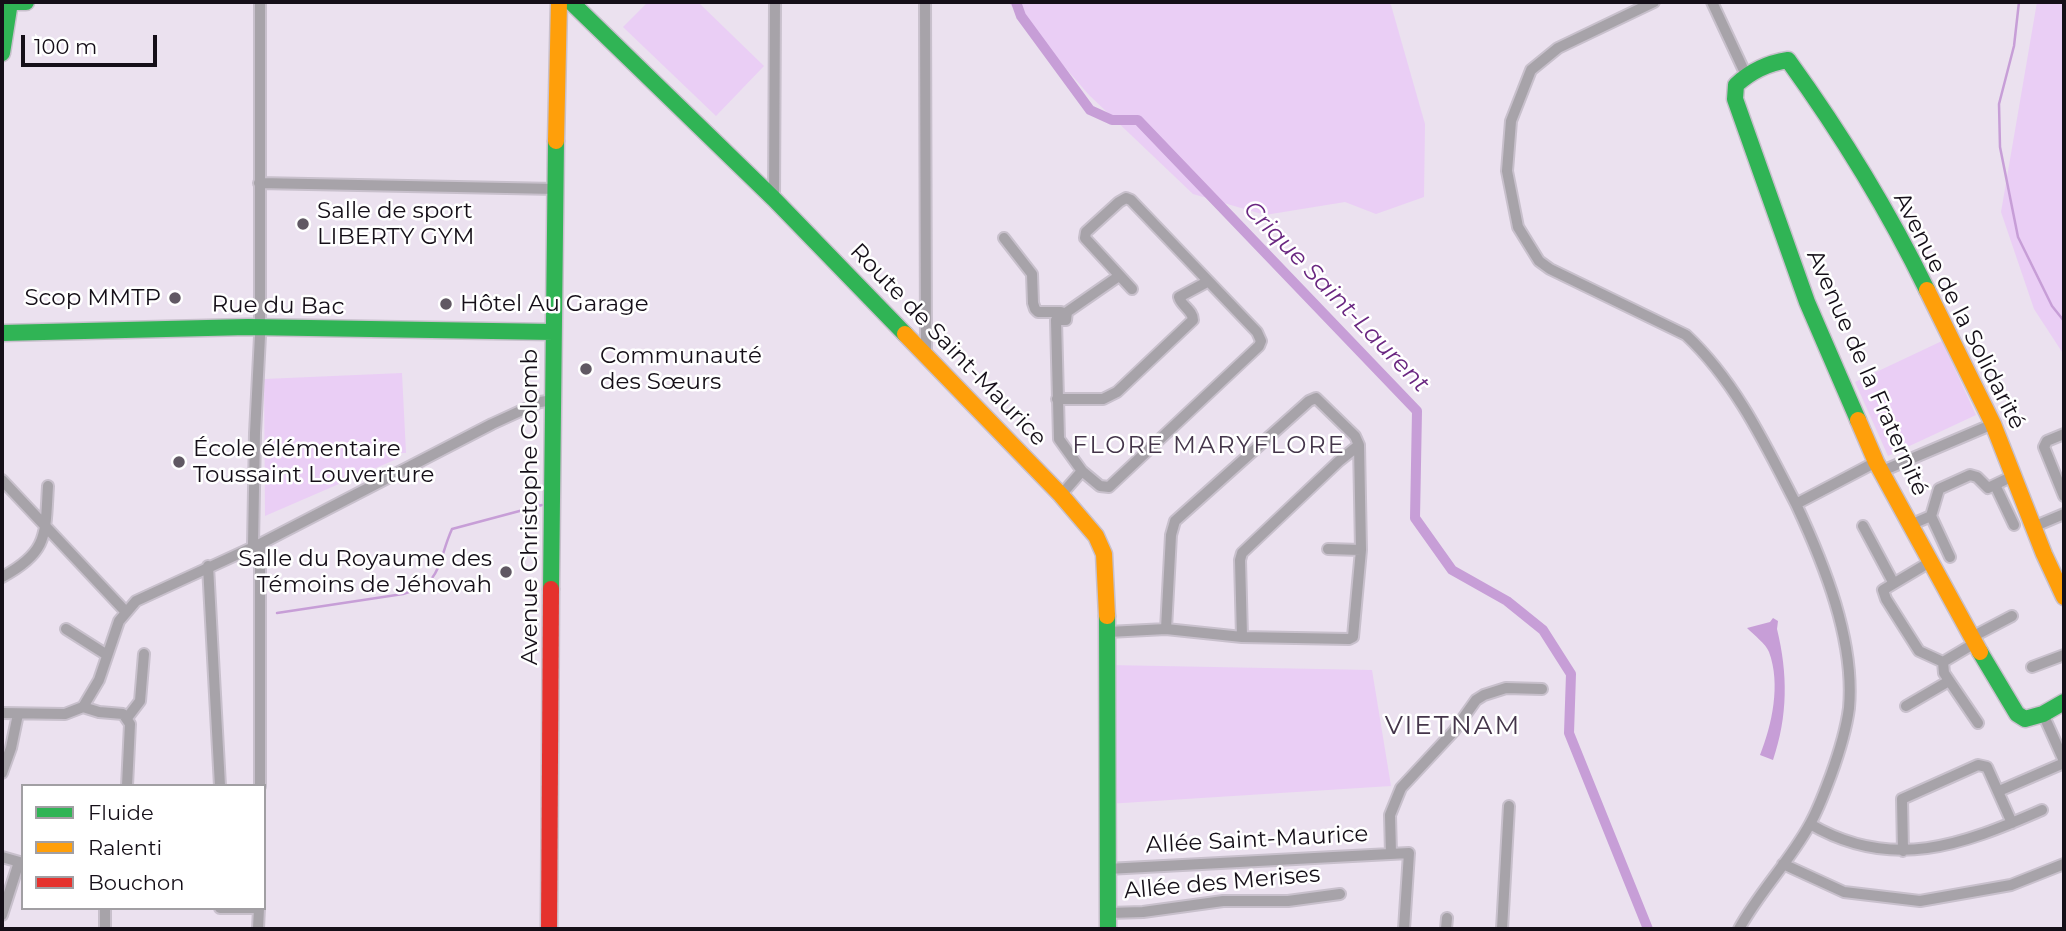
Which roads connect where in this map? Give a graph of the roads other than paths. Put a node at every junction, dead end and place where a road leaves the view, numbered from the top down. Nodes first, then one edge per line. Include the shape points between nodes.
1 (10, 2) edge
2 (26, 2) edge
3 (260, 2) edge
4 (559, 2) edge
5 (571, 2) edge
6 (775, 2) edge
7 (925, 2) edge
8 (1654, 2) edge
9 (1712, 2) edge
10 (2, 53) edge
11 (1741, 80) junction
12 (259, 183) junction
13 (556, 189) junction
14 (774, 198) junction
15 (1003, 238) dead end
16 (1119, 276) junction
17 (1207, 282) junction
18 (1132, 289) dead end
19 (1066, 320) junction
20 (259, 328) junction
21 (554, 332) junction
22 (2, 333) edge
23 (926, 354) junction
24 (1057, 399) junction
25 (554, 400) junction
26 (1993, 424) junction
27 (2064, 434) edge
28 (1359, 445) junction
29 (1878, 467) junction
30 (1082, 471) junction
31 (2013, 476) junction
32 (2, 480) edge
33 (1996, 485) junction
34 (48, 486) dead end
35 (1061, 495) junction
36 (2064, 496) edge
37 (1796, 504) junction
38 (2064, 514) edge
39 (1931, 516) junction
40 (1910, 525) junction
41 (2014, 525) dead end
42 (1863, 526) dead end
43 (46, 527) junction
44 (2033, 527) junction
45 (257, 545) junction
46 (1328, 550) dead end
47 (1361, 550) junction
48 (1950, 557) dead end
49 (1930, 562) junction
50 (208, 566) junction
51 (2, 577) edge
52 (1893, 582) junction
53 (2063, 588) edge
54 (125, 611) junction
55 (2012, 616) dead end
56 (66, 629) dead end
57 (1166, 629) junction
58 (1108, 632) junction
59 (1242, 637) junction
60 (1973, 640) junction
61 (144, 654) dead end
62 (107, 655) junction
63 (2064, 655) edge
64 (1943, 662) junction
65 (2032, 667) dead end
66 (1949, 681) junction
67 (1542, 689) dead end
68 (2064, 702) edge
69 (1906, 706) dead end
70 (83, 707) junction
71 (2, 713) edge
72 (18, 714) junction
73 (2043, 714) junction
74 (127, 718) junction
75 (1978, 723) dead end
76 (2064, 762) edge
77 (2, 773) edge
78 (127, 784) edge
79 (220, 784) edge
80 (260, 784) edge
81 (1999, 792) junction
82 (1509, 806) dead end
83 (2042, 810) dead end
84 (2012, 823) junction
85 (1810, 824) junction
86 (1903, 851) junction
87 (1391, 854) junction
88 (2, 857) edge
89 (21, 862) edge
90 (1783, 864) junction
91 (2064, 864) edge
92 (1107, 869) junction
93 (1340, 894) dead end
94 (104, 910) edge
95 (259, 910) edge
96 (2, 915) edge
97 (1108, 921) edge
98 (105, 929) edge
99 (258, 929) edge
100 (550, 929) edge
101 (1404, 929) edge
102 (1502, 929) edge
103 (1739, 929) edge

1 - 2 street
1 - 10 street
3 - 12 street
4 - 13 street, Avenue Christophe Colomb
5 - 14 street, Route de Saint-Maurice
6 - 14 street
7 - 23 street
8 - 37 street via 1558,48 1531,71 1511,121 1507,171 1518,227 1539,261 1550,269 1686,335 1748,412
9 - 11 street
11 - 26 street, Avenue de la Solidarité via 1788,60 1827,114 1910,255
11 - 29 street, Avenue de la Fraternité via 1735,99 1807,302
12 - 13 street
12 - 20 street
13 - 21 street, Avenue Christophe Colomb
14 - 23 street, Route de Saint-Maurice
15 - 19 street via 1032,274 1037,311 1061,312
16 - 17 street via 1085,236 1126,198
16 - 18 street
16 - 19 street via 1067,312
17 - 24 street via 1179,297 1193,320 1117,392 1103,398
17 - 30 street via 1259,335 1261,343 1111,485 1102,487
19 - 24 street via 1056,320
20 - 21 street, Rue du Bac
20 - 22 street, Rue du Bac
20 - 45 street
21 - 25 street, Avenue Christophe Colomb
23 - 35 street, Route de Saint-Maurice
24 - 30 street via 1059,439
25 - 45 street via 492,424
25 - 100 street, Avenue Christophe Colomb
26 - 29 street
26 - 31 street, Avenue de la Solidarité
27 - 36 street via 2044,444
28 - 47 street
28 - 57 street via 1355,436 1313,399 1177,518 1171,536
28 - 59 street via 1242,553
29 - 37 street
29 - 40 street, Avenue de la Fraternité
30 - 35 street
31 - 33 street
31 - 44 street, Avenue de la Solidarité
32 - 43 street
33 - 39 street via 1988,488 1970,475 1947,485 1939,489
33 - 41 street
34 - 43 street
35 - 58 street, Route de Saint-Maurice via 1091,527 1104,554
37 - 85 street via 1828,581 1846,654 1849,706 1845,732
38 - 44 street
39 - 40 street
39 - 48 street
40 - 49 street, Avenue de la Fraternité
42 - 52 street
43 - 51 street via 33,554
43 - 54 street
44 - 53 street, Avenue de la Solidarité
45 - 50 street
45 - 80 street
46 - 47 street
47 - 59 street via 1353,637
49 - 52 street
49 - 60 street, Avenue de la Fraternité
50 - 54 street via 150,593
50 - 79 street
52 - 64 street via 1883,590 1886,599 1919,651
54 - 62 street
55 - 60 street
56 - 62 street
57 - 58 street
57 - 59 street
58 - 92 street, Route de Saint-Maurice
60 - 64 street
60 - 73 street, Avenue de la Fraternité via 2017,714 2025,719
61 - 74 street via 140,701
62 - 70 street
63 - 65 street
64 - 66 street
66 - 69 street
66 - 75 street
67 - 87 street via 1506,688 1476,700 1401,788 1390,815
68 - 73 street
70 - 72 street via 65,714
70 - 74 street
71 - 72 street
72 - 77 street
73 - 76 street
74 - 78 street
76 - 81 street
81 - 84 street
81 - 86 street via 1983,764 1906,796 1901,803
82 - 102 street
83 - 84 street
84 - 86 street via 1931,848
85 - 86 street via 1841,839
85 - 90 street
87 - 92 street, Allée Saint-Maurice
87 - 101 street, Allée Saint-Maurice via 1409,853
88 - 89 street
89 - 96 street
90 - 91 street via 1844,892 1920,901 2011,885
90 - 103 street
92 - 97 street, Route de Saint-Maurice
93 - 97 street, Allée des Merises via 1288,901 1223,901
94 - 98 street
95 - 99 street

